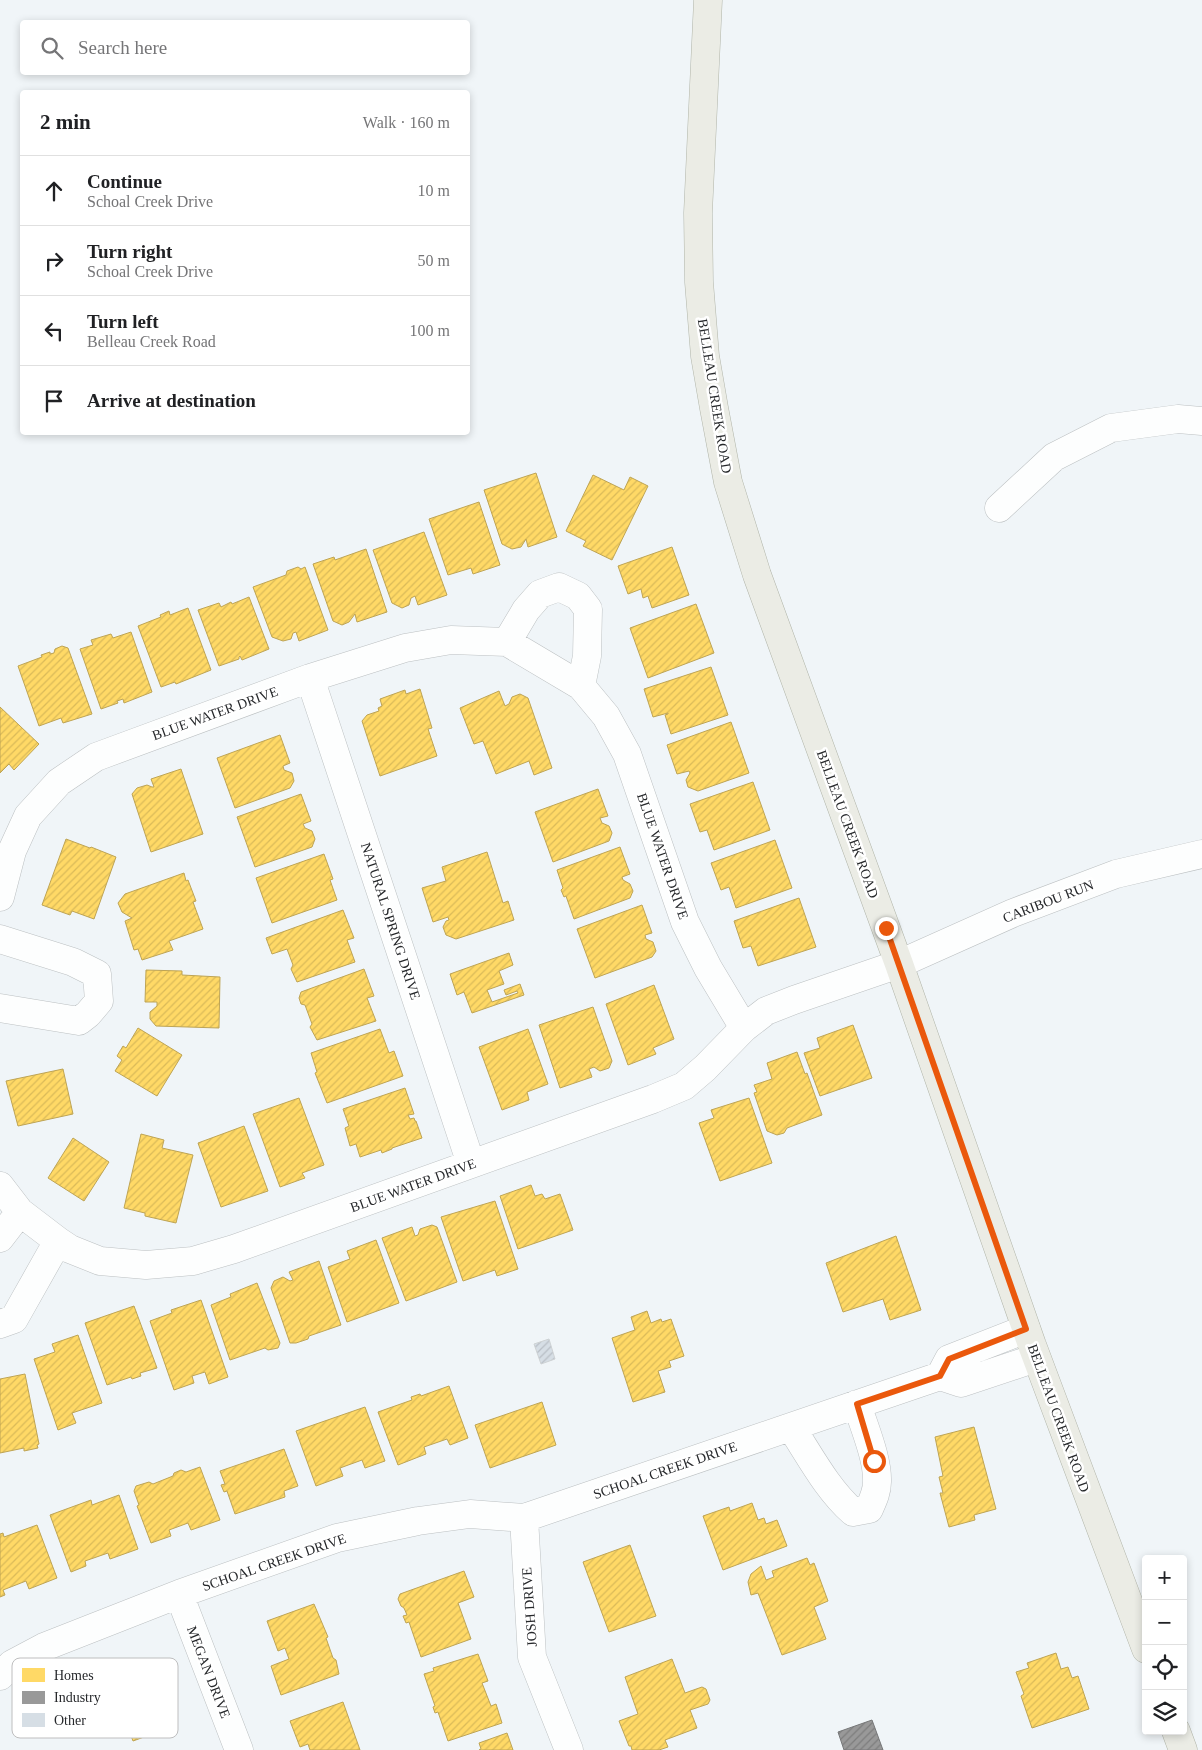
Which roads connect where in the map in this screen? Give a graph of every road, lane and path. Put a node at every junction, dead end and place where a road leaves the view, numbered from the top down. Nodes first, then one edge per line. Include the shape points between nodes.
1 (708, 0) edge
2 (1202, 421) edge
3 (999, 508) dead end
4 (507, 642) junction
5 (310, 678) junction
6 (581, 686) junction
7 (1202, 854) edge
8 (0, 897) edge
9 (0, 939) edge
10 (899, 964) junction
11 (0, 1008) edge
12 (744, 1028) junction
13 (472, 1164) junction
14 (0, 1186) edge
15 (20, 1212) junction
16 (0, 1238) edge
17 (58, 1241) junction
18 (0, 1324) edge
19 (1026, 1329) junction
20 (1036, 1358) junction
21 (940, 1376) junction
22 (857, 1404) junction
23 (791, 1427) junction
24 (524, 1518) junction
25 (179, 1594) junction
26 (1144, 1645) edge
27 (23, 1658) edge
28 (12, 1664) edge
29 (0, 1676) edge
30 (1178, 1735) edge
31 (239, 1750) edge
32 (569, 1750) edge
33 (1184, 1750) edge

1 - 10 main road, BELLEAU CREEK ROAD via 702,95 698,282 706,356 726,473 757,574
2 - 3 street via 1178,419 1111,428 1054,457
4 - 5 street, BLUE WATER DRIVE via 451,640 405,648
4 - 6 street, BLUE WATER DRIVE
4 - 6 street via 540,594 559,587 578,596 588,609 587,656
5 - 8 street, BLUE WATER DRIVE via 96,757 59,782 28,816 12,851
5 - 13 street, NATURAL SPRING DRIVE
6 - 12 street, BLUE WATER DRIVE via 606,716 627,754 685,922
7 - 10 street, CARIBOU RUN via 1116,874 1013,913
9 - 11 street via 73,962 96,974 99,1001 79,1021
10 - 12 street, BLUE WATER DRIVE via 766,1011
10 - 19 main road, BELLEAU CREEK ROAD
12 - 13 street, BLUE WATER DRIVE via 684,1086
13 - 17 street, BLUE WATER DRIVE via 193,1261 146,1265 100,1261
14 - 15 street, BLUE WATER DRIVE
15 - 16 street
15 - 17 street, BLUE WATER DRIVE
17 - 18 street via 14,1319
19 - 20 main road, BELLEAU CREEK ROAD
19 - 21 street via 949,1359
20 - 21 street via 961,1383
20 - 26 main road, BELLEAU CREEK ROAD
21 - 22 street, SCHOAL CREEK DRIVE
22 - 23 street, SCHOAL CREEK DRIVE
22 - 23 street via 877,1482 869,1509 853,1512 842,1502
23 - 24 street, SCHOAL CREEK DRIVE
24 - 25 street, SCHOAL CREEK DRIVE via 470,1514 337,1538
24 - 32 street, JOSH DRIVE via 532,1657
25 - 27 street, SCHOAL CREEK DRIVE via 44,1646
25 - 31 street, MEGAN DRIVE
28 - 29 street, SCHOAL CREEK DRIVE
30 - 33 main road

